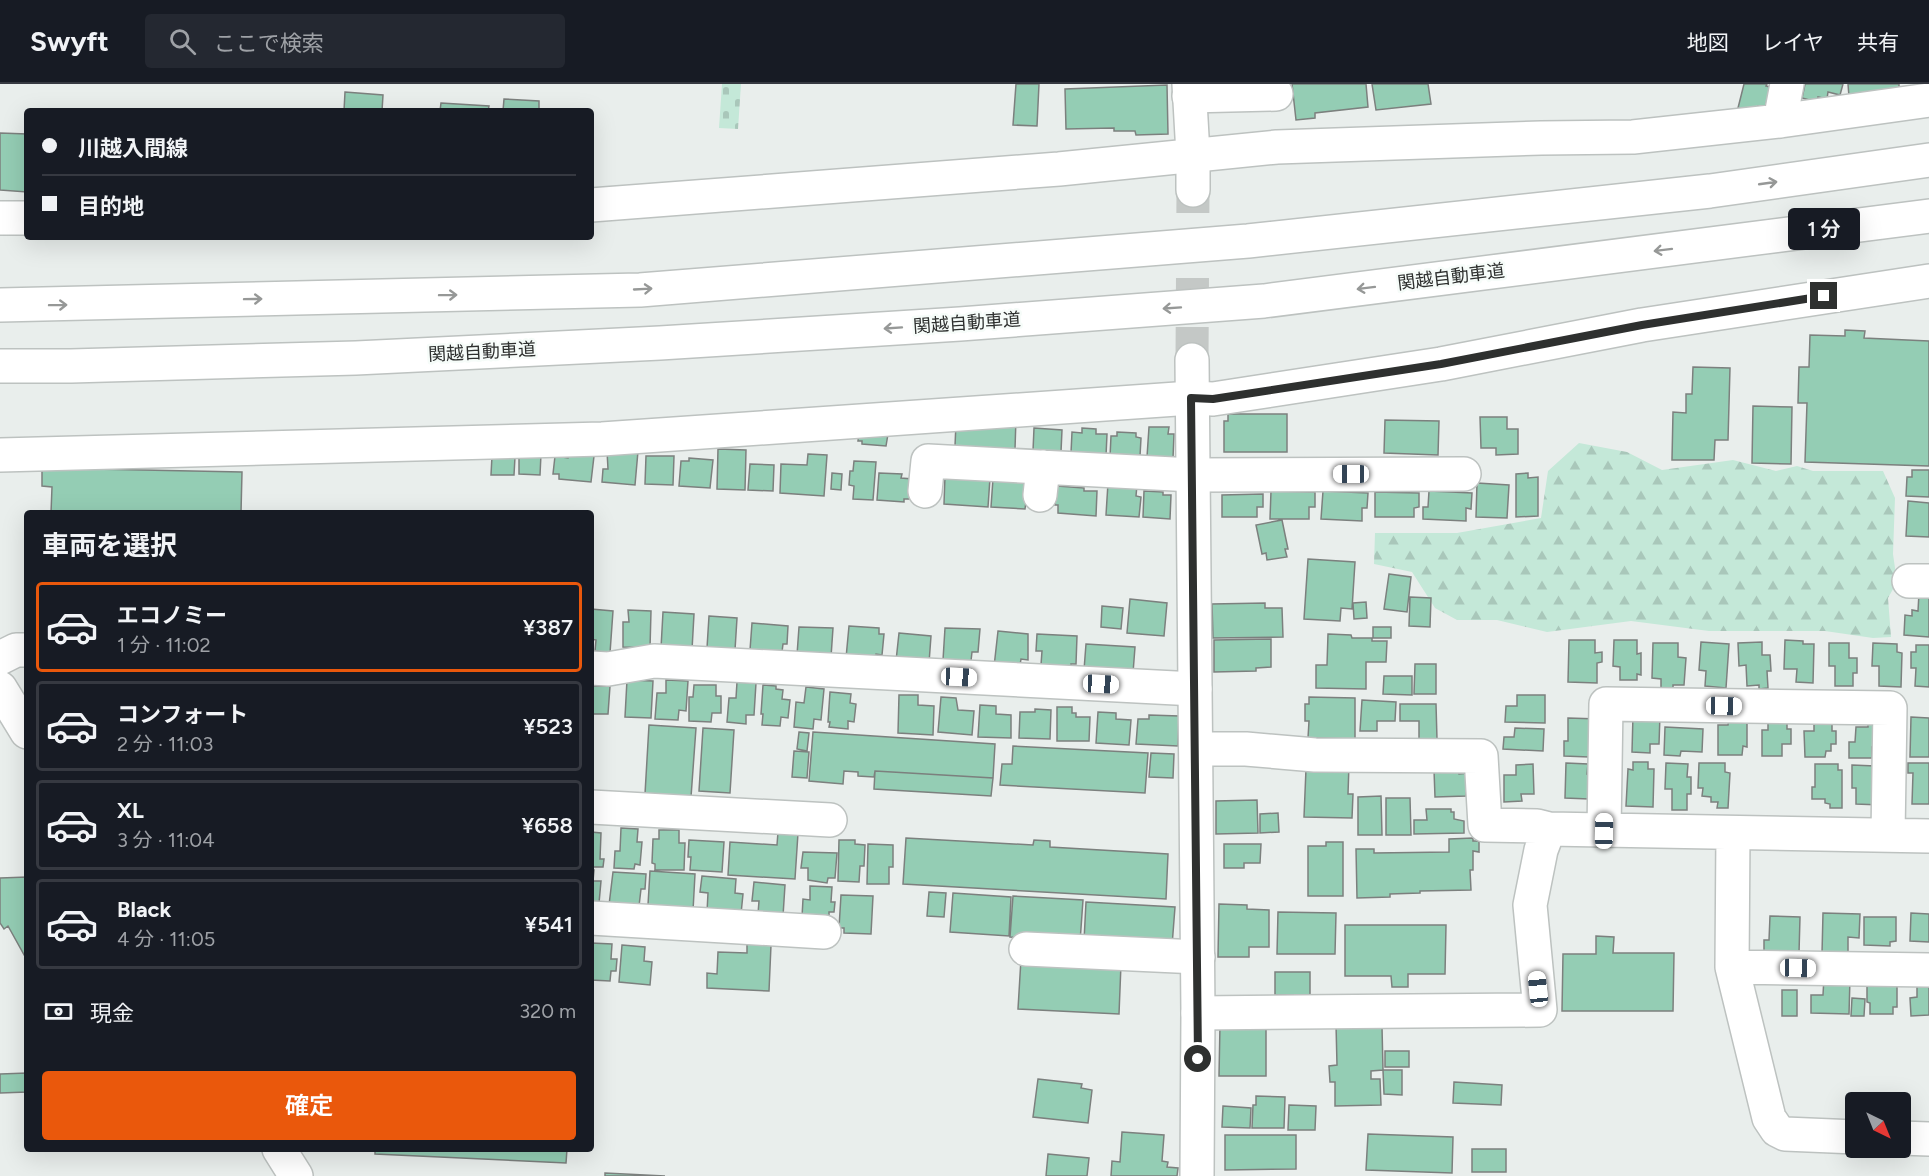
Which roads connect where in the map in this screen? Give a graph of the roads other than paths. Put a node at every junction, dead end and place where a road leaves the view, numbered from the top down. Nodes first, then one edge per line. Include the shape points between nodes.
1 (1787, 84) edge
2 (1189, 90) edge
3 (1276, 94) dead end
4 (1929, 100) edge
5 (1780, 121) junction
6 (1193, 154) junction
7 (1929, 160) edge
8 (1193, 190) tunnel mouth
9 (594, 205) edge
10 (1929, 216) edge
11 (0, 218) edge
12 (24, 218) edge
13 (1929, 281) edge
14 (0, 305) edge
15 (1192, 360) tunnel mouth
16 (0, 366) edge
17 (1191, 398) junction
18 (0, 455) edge
19 (1464, 474) dead end
20 (1193, 475) junction
21 (925, 491) dead end
22 (24, 650) edge
23 (0, 658) edge
24 (594, 668) edge
25 (0, 688) edge
26 (1195, 689) junction
27 (24, 727) edge
28 (1196, 749) junction
29 (594, 807) edge
30 (831, 820) dead end
31 (1549, 830) junction
32 (1604, 831) junction
33 (1733, 833) junction
34 (1888, 835) junction
35 (1929, 836) edge
36 (594, 918) edge
37 (824, 932) dead end
38 (1026, 949) dead end
39 (1198, 957) junction
40 (1732, 967) junction
41 (1929, 970) edge
42 (1198, 1013) junction
43 (1845, 1137) edge
44 (1911, 1138) edge
45 (1929, 1139) edge
46 (281, 1152) edge
47 (296, 1176) edge
48 (1197, 1176) edge

1 - 5 main road
2 - 3 main road
2 - 6 main road
4 - 5 main road
5 - 6 main road via 1633,137 1276,147
6 - 8 main road
6 - 9 main road via 919,181
14 -> 7 main road via 652,289 1248,241 1710,191
10 -> 16 main road, 関越自動車道 via 1264,301 578,347 356,358
11 - 12 main road
13 - 17 main road via 1642,325 1441,364 1213,399
15 - 17 main road
17 - 18 main road via 602,439
17 - 20 main road
19 - 20 main road
20 - 21 main road via 1041,481 928,461
20 - 26 main road
22 - 23 main road
24 - 26 main road via 654,661
25 - 27 main road
26 - 28 main road
28 - 31 main road via 1382,757 1481,756 1485,825 1537,826
28 - 39 main road
29 - 30 main road
31 - 32 main road
31 - 42 main road via 1530,905 1540,1010
32 - 33 main road
32 - 34 main road via 1606,704 1890,708
33 - 34 main road
33 - 40 main road
34 - 35 main road
36 - 37 main road
38 - 39 main road
39 - 42 main road
40 - 41 main road
40 - 43 main road via 1769,1118 1785,1134
42 - 48 main road
44 - 45 main road
46 - 47 main road

